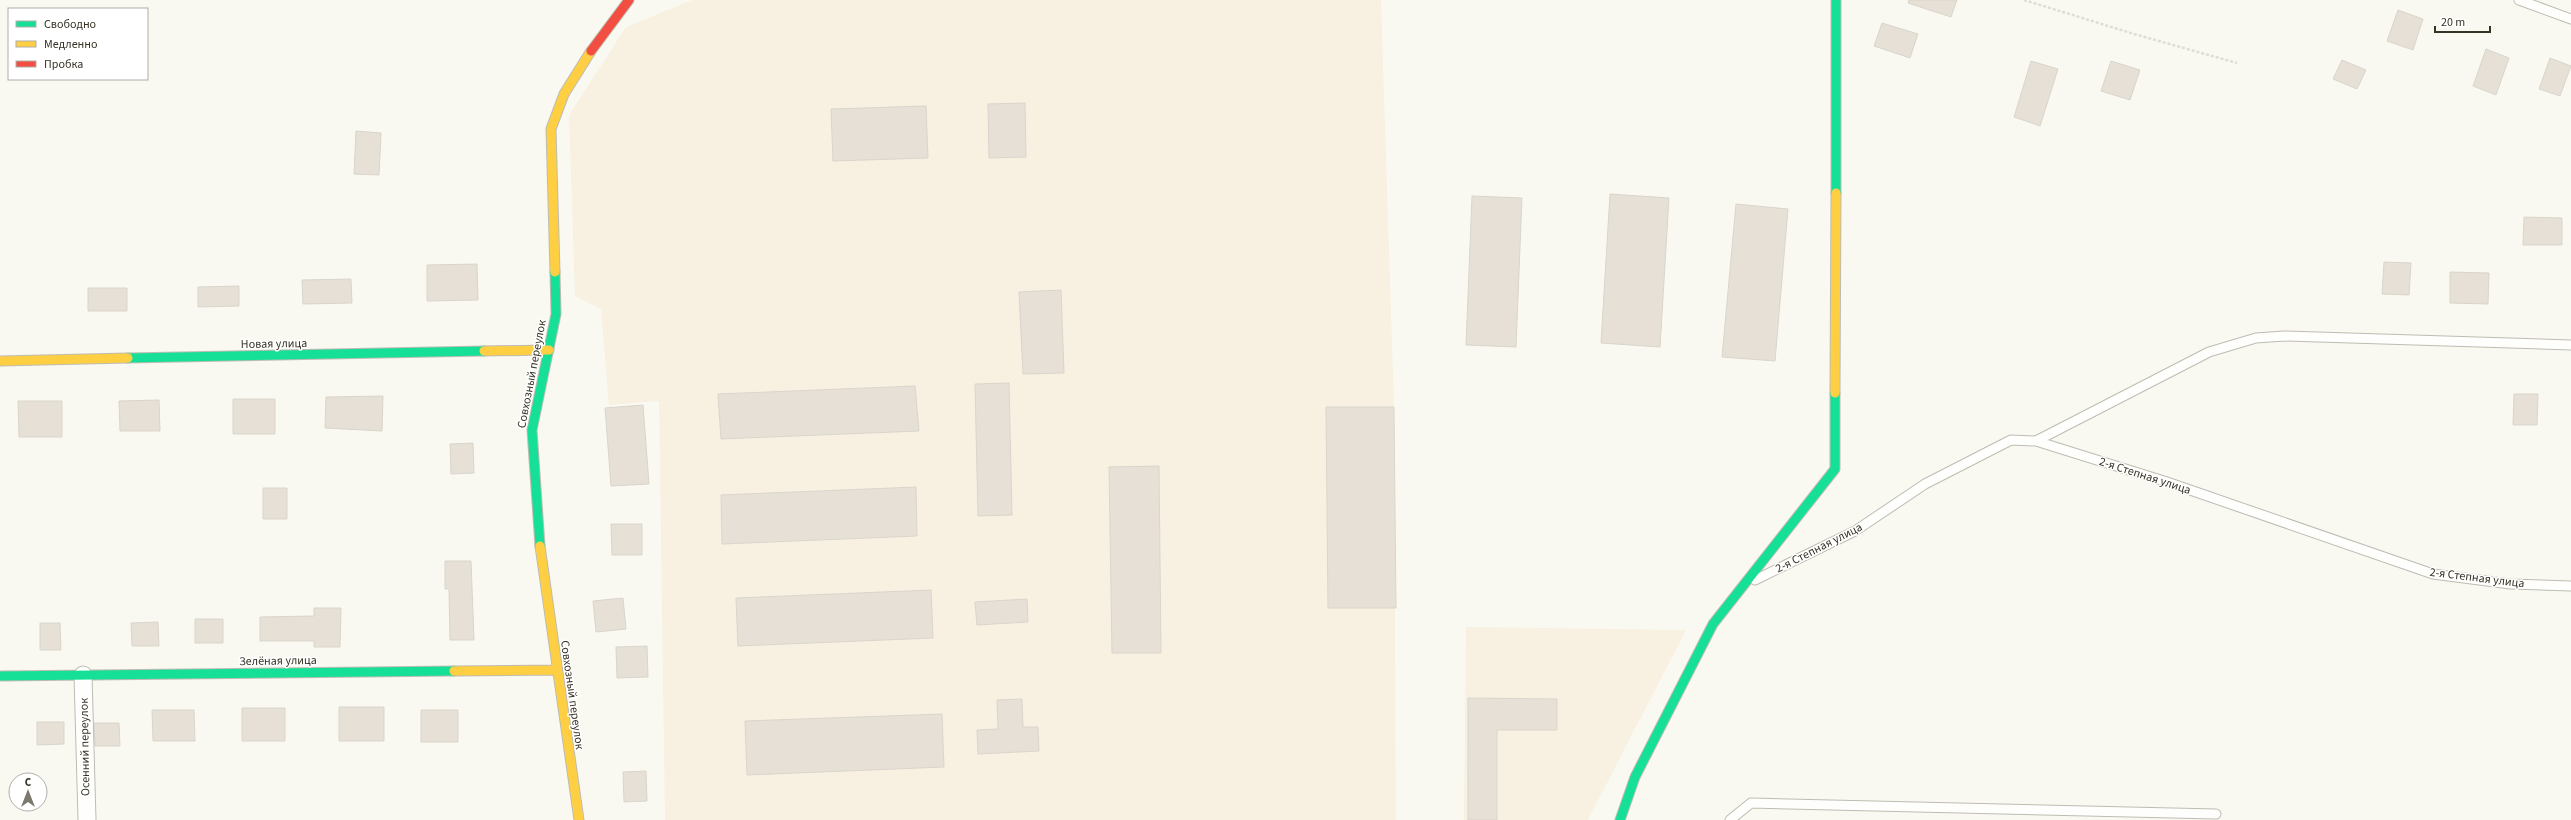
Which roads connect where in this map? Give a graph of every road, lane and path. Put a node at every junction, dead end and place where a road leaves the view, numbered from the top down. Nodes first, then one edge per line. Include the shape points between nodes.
1 (629, 0) edge
2 (1836, 0) edge
3 (2024, 0) edge
4 (2519, 0) edge
5 (2571, 19) edge
6 (2237, 63) dead end
7 (2571, 345) edge
8 (549, 350) junction
9 (0, 361) edge
10 (2036, 441) junction
11 (1745, 585) junction
12 (2571, 586) edge
13 (556, 670) junction
14 (83, 675) junction
15 (0, 676) edge
16 (2216, 814) dead end
17 (87, 820) edge
18 (579, 820) edge
19 (1620, 820) edge
20 (1730, 820) edge

1 - 8 street, Совхозный переулок via 572,76 557,106 551,129 556,314
2 - 11 street via 1835,469
3 - 6 path
4 - 5 lane
7 - 10 lane via 2284,336 2256,338 2209,352
8 - 9 street, Новая улица
8 - 13 street, Совхозный переулок via 532,430 537,523
10 - 11 lane, 2-я Степная улица via 2011,440 1925,484 1855,531
10 - 12 lane, 2-я Степная улица via 2167,482 2433,574 2510,584
11 - 19 street via 1713,624 1635,777
13 - 14 street, Зелёная улица
13 - 18 street, Совхозный переулок
14 - 15 street, Зелёная улица
14 - 17 street, Осенний переулок
16 - 20 lane via 1751,803

